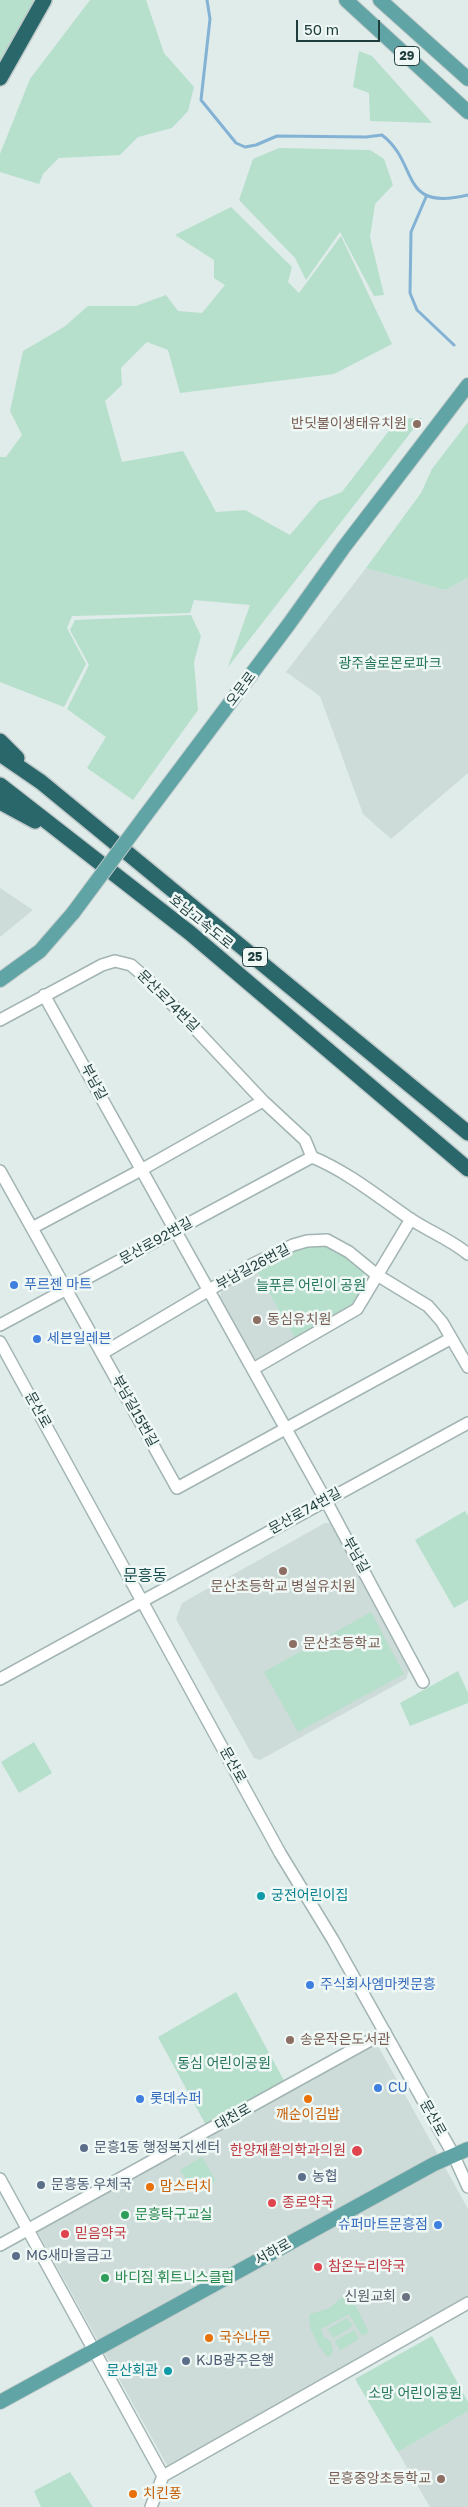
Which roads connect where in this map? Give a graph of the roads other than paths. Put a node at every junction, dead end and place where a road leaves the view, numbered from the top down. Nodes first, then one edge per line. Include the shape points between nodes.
1 (44, 0) edge
2 (346, 0) edge
3 (380, 0) edge
4 (0, 78) edge
5 (468, 79) edge
6 (468, 112) edge
7 (468, 385) edge
8 (0, 741) edge
9 (0, 754) edge
10 (41, 782) junction
11 (0, 785) edge
12 (0, 802) edge
13 (82, 848) junction
14 (0, 980) edge
15 (44, 995) junction
16 (0, 1020) edge
17 (263, 1101) junction
18 (468, 1132) edge
19 (312, 1157) junction
20 (468, 1169) edge
21 (141, 1170) junction
22 (0, 1171) edge
23 (411, 1219) junction
24 (32, 1228) junction
25 (174, 1230) junction
26 (468, 1254) edge
27 (377, 1275) junction
28 (67, 1290) junction
29 (208, 1292) junction
30 (0, 1325) edge
31 (450, 1338) junction
32 (0, 1342) edge
33 (103, 1353) junction
34 (468, 1367) edge
35 (253, 1369) junction
36 (468, 1423) edge
37 (285, 1430) junction
38 (325, 1500) junction
39 (143, 1602) junction
40 (0, 1680) edge
41 (423, 1682) dead end
42 (385, 2032) junction
43 (468, 2149) edge
44 (453, 2154) junction
45 (0, 2179) edge
46 (468, 2187) edge
47 (28, 2230) junction
48 (0, 2245) edge
49 (468, 2302) edge
50 (94, 2350) junction
51 (0, 2402) edge
52 (163, 2476) junction
53 (151, 2507) edge

1 - 4 highway
2 - 6 main road, 29
3 - 5 main road, 29
7 - 14 main road, 오문로, bridge via 73,913 40,951
8 - 10 highway
9 - 10 highway, 호남고속도로 / 25
10 - 18 highway, 호남고속도로 / 25
11 - 13 highway, 호남고속도로 / 25
12 - 13 highway
13 - 20 highway, 호남고속도로 / 25 via 190,933
15 - 16 street, 문산로74번길
15 - 17 street, 문산로74번길 via 102,965 116,962 131,965 154,985
15 - 21 street, 부남길
17 - 19 street, 문산로74번길 via 305,1140
17 - 21 street
19 - 23 street via 355,1179
19 - 25 street, 문산로92번길
21 - 24 street
21 - 25 street, 부남길
22 - 24 street, 부남길15번길
23 - 26 street
23 - 27 street
24 - 28 street, 부남길15번길
25 - 28 street, 문산로92번길
25 - 29 street, 부남길
27 - 29 street, 부남길26번길 via 327,1240 307,1241 253,1264
27 - 31 street, 부남길26번길 via 428,1306
27 - 35 street via 357,1309
28 - 30 street, 문산로92번길
28 - 33 street, 부남길15번길
29 - 33 street
29 - 35 street, 부남길
31 - 34 street, 부남길26번길
31 - 37 street
32 - 39 street, 문산로
33 - 37 street, 부남길15번길 via 177,1488
35 - 37 street, 부남길
36 - 38 street, 문산로74번길
37 - 38 street, 부남길
38 - 39 street, 문산로74번길
38 - 41 street, 부남길
39 - 40 street, 문산로74번길
39 - 42 street, 문산로 via 280,1853
42 - 44 street, 문산로
42 - 47 street, 대천로
43 - 44 main road, 서하로
44 - 46 street, 문산로
44 - 50 main road, 서하로
45 - 47 street
47 - 48 street, 대천로
47 - 50 street
49 - 52 street
50 - 51 main road, 서하로
50 - 52 street
52 - 53 street

